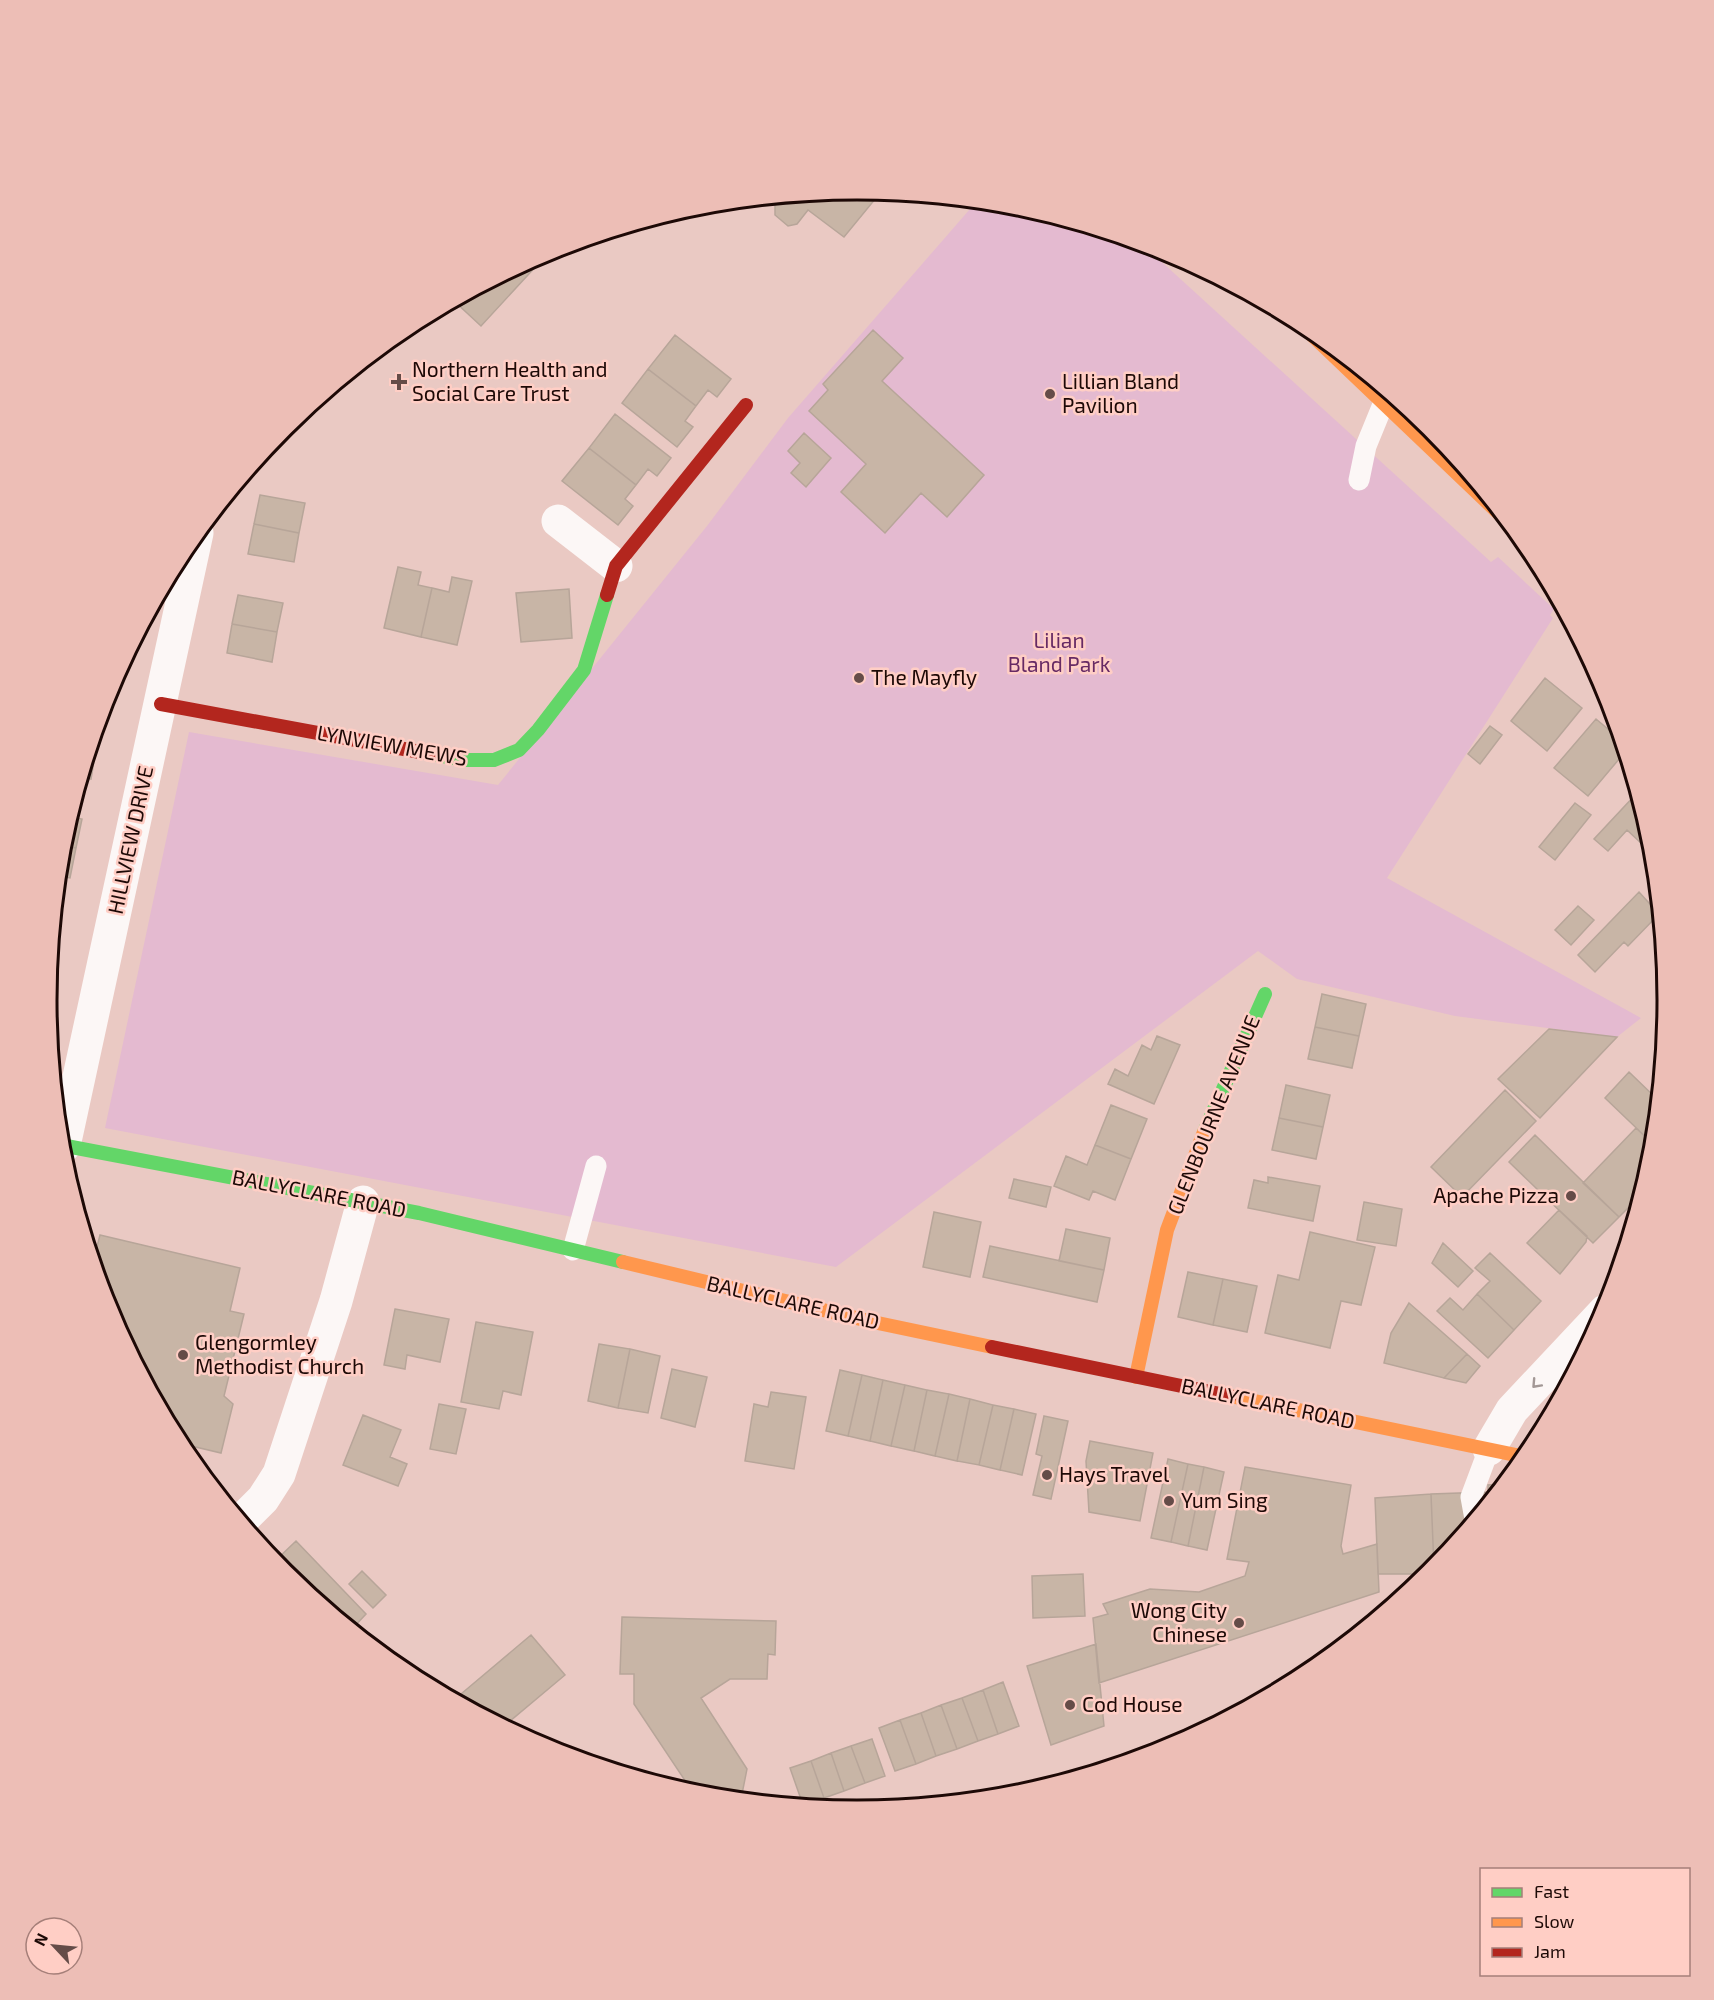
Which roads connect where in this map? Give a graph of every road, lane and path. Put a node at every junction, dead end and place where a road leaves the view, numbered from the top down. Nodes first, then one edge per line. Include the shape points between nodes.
1 (1343, 365) edge
2 (1384, 402) junction
3 (746, 405) dead end
4 (1359, 480) dead end
5 (1464, 480) edge
6 (558, 521) dead end
7 (191, 558) edge
8 (616, 566) junction
9 (161, 704) junction
10 (1264, 994) dead end
11 (67, 1124) edge
12 (71, 1148) edge
13 (596, 1166) dead end
14 (363, 1202) junction
15 (573, 1250) junction
16 (1583, 1334) edge
17 (1136, 1377) junction
18 (1490, 1449) junction
19 (1515, 1455) edge
20 (1473, 1509) edge
21 (246, 1516) edge

1 - 2 main road
2 - 4 lane via 1366,446
2 - 5 main road
3 - 8 main road, LYNVIEW MEWS
6 - 8 street
7 - 9 street, HILLVIEW DRIVE
8 - 9 main road, LYNVIEW MEWS via 584,670 519,750 494,760 465,760
9 - 11 street, HILLVIEW DRIVE
10 - 17 main road, GLENBOURNE AVENUE via 1196,1149 1167,1230
12 - 14 main road, BALLYCLARE ROAD
13 - 15 lane
14 - 15 main road, BALLYCLARE ROAD
14 - 21 street via 336,1301 279,1474
15 - 17 main road, BALLYCLARE ROAD via 873,1322
16 -> 18 street via 1512,1410
17 - 18 main road, BALLYCLARE ROAD
18 - 19 main road, BALLYCLARE ROAD
18 - 20 lane via 1471,1497

